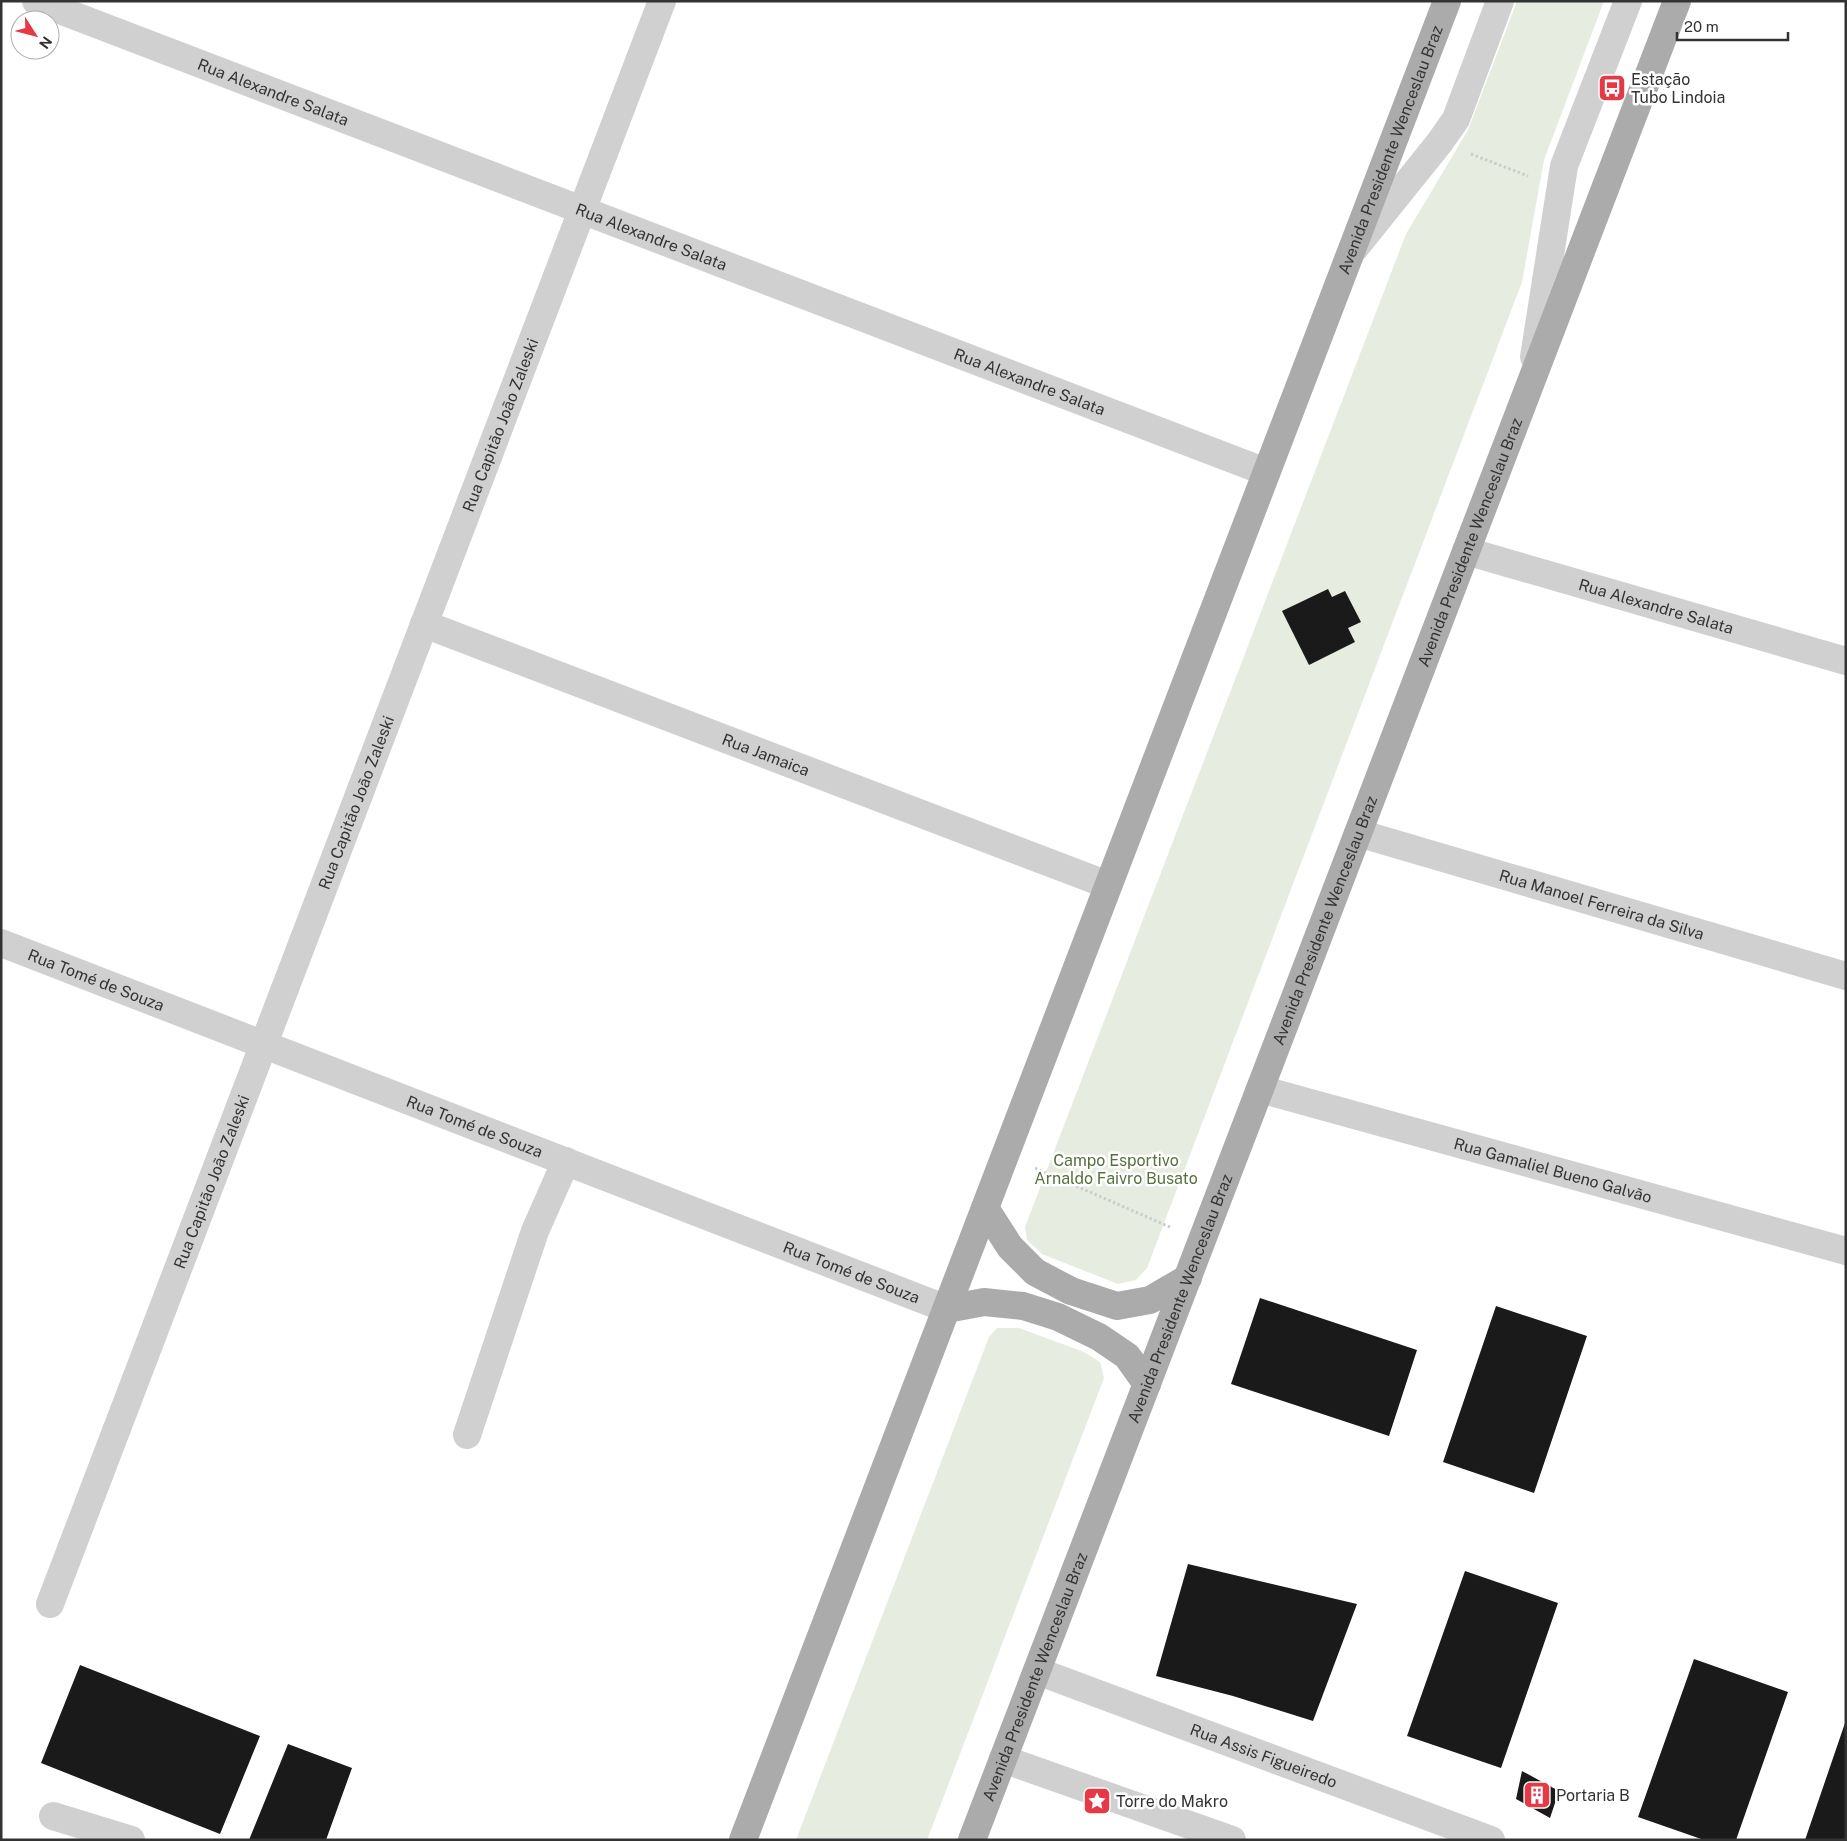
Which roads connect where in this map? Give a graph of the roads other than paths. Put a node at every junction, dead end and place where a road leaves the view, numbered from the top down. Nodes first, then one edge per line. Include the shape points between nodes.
1 (36, 1) edge
2 (662, 1) edge
3 (1447, 1) edge
4 (1500, 1) edge
5 (1628, 1) edge
6 (1676, 1) edge
7 (582, 210) junction
8 (1350, 255) junction
9 (1530, 383) junction
10 (1266, 472) junction
11 (1466, 551) junction
12 (424, 624) junction
13 (1846, 660) edge
14 (1358, 833) junction
15 (1108, 885) junction
16 (1, 943) edge
17 (1846, 976) edge
18 (264, 1044) junction
19 (1260, 1089) junction
20 (566, 1161) junction
21 (985, 1208) junction
22 (1846, 1251) edge
23 (1188, 1278) junction
24 (947, 1309) junction
25 (1147, 1384) junction
26 (466, 1435) dead end
27 (50, 1604) dead end
28 (1037, 1671) junction
29 (1003, 1759) junction
30 (53, 1816) dead end
31 (131, 1840) edge
32 (743, 1840) edge
33 (972, 1840) edge
34 (1232, 1840) edge
35 (1491, 1840) edge

1 - 7 street, Rua Alexandre Salata
2 - 7 street, Rua Capitão João Zaleski
3 - 8 main road, Avenida Presidente Wenceslau Braz
4 - 8 street via 1456,119
5 - 9 street via 1564,166
6 - 9 main road, Avenida Presidente Wenceslau Braz
7 - 10 street, Rua Alexandre Salata
7 - 12 street, Rua Capitão João Zaleski
8 - 10 main road, Avenida Presidente Wenceslau Braz
9 - 11 main road, Avenida Presidente Wenceslau Braz
10 - 15 main road, Avenida Presidente Wenceslau Braz
11 - 13 street, Rua Alexandre Salata
11 - 14 main road, Avenida Presidente Wenceslau Braz
12 - 15 street, Rua Jamaica
12 - 18 street, Rua Capitão João Zaleski
14 - 17 street, Rua Manoel Ferreira da Silva
14 - 19 main road, Avenida Presidente Wenceslau Braz
15 - 21 main road, Avenida Presidente Wenceslau Braz
16 - 18 street, Rua Tomé de Souza
18 - 20 street, Rua Tomé de Souza
18 - 27 street, Rua Capitão João Zaleski
19 - 22 street, Rua Gamaliel Bueno Galvão
19 - 23 main road, Avenida Presidente Wenceslau Braz
20 - 24 street, Rua Tomé de Souza
20 - 26 street via 535,1231
21 - 23 main road via 1010,1247 1035,1272 1071,1291 1117,1306 1150,1300
21 - 24 main road, Avenida Presidente Wenceslau Braz
23 - 25 main road, Avenida Presidente Wenceslau Braz
24 - 25 main road via 984,1302 1023,1306 1058,1317 1100,1337 1127,1356
24 - 32 main road, Avenida Presidente Wenceslau Braz
25 - 28 main road, Avenida Presidente Wenceslau Braz
28 - 29 main road, Avenida Presidente Wenceslau Braz
28 - 35 street, Rua Assis Figueiredo
29 - 33 main road, Avenida Presidente Wenceslau Braz
29 - 34 street
30 - 31 street

